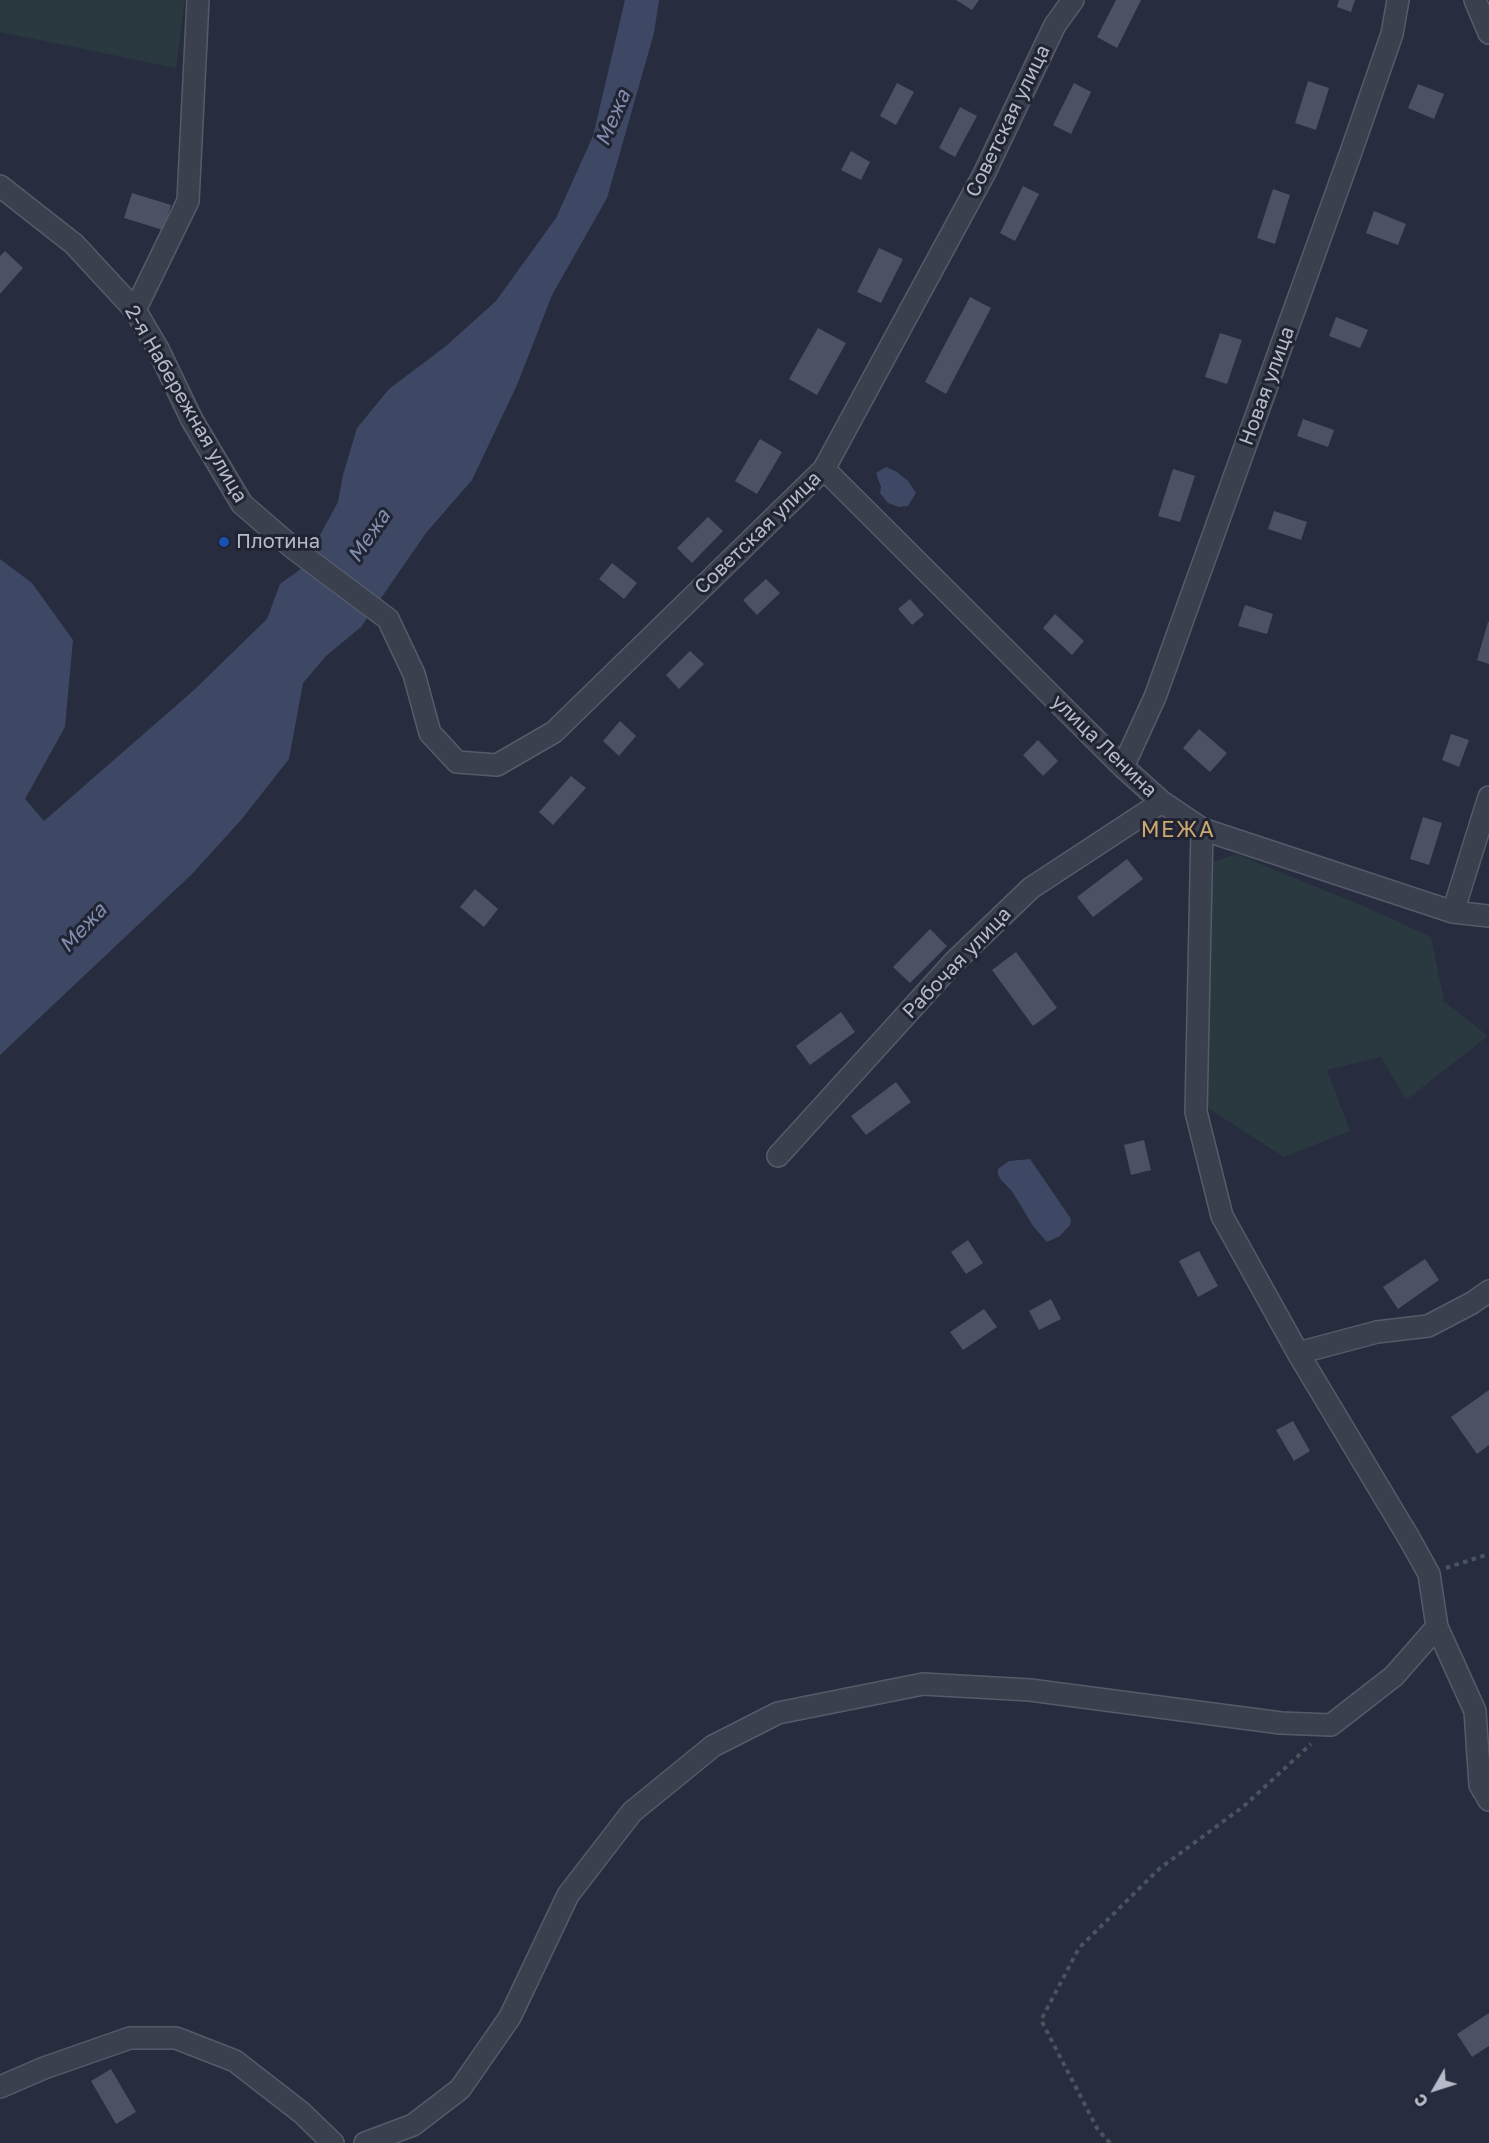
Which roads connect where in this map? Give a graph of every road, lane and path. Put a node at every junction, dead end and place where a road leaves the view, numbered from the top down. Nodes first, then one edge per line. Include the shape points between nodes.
1 (198, 0) edge
2 (1073, 0) edge
3 (1398, 0) edge
4 (1475, 0) edge
5 (1489, 33) edge
6 (0, 186) edge
7 (135, 310) junction
8 (824, 469) junction
9 (388, 619) joint
10 (1123, 767) junction
11 (1489, 798) edge
12 (1162, 802) junction
13 (1202, 829) junction
14 (1453, 912) junction
15 (1489, 916) edge
16 (778, 1156) dead end
17 (1489, 1292) edge
18 (1298, 1353) junction
19 (1489, 1554) edge
20 (1429, 1574) junction
21 (1437, 1627) junction
22 (1482, 1712) edge
23 (1331, 1725) junction
24 (1489, 1800) edge
25 (0, 2087) edge
26 (333, 2143) edge
27 (365, 2143) edge
28 (1110, 2143) edge

1 - 7 street via 188,201
2 - 8 street, Советская улица via 1055,25 984,174
3 - 10 street, Новая улица via 1392,34 1347,163 1155,697
4 - 5 street
6 - 7 street, 2-я Набережная улица via 74,244
7 - 9 street, 2-я Набережная улица via 192,420 242,504 293,548
8 - 9 street, Советская улица via 554,732 497,765 457,762 430,733 414,674
8 - 10 street, улица Ленина
10 - 12 street, улица Ленина
11 - 14 street
12 - 13 street, улица Ленина
12 - 16 street, Рабочая улица via 1031,888 954,962
13 - 14 street, улица Ленина
13 - 18 street via 1196,1112 1222,1216
14 - 15 street, улица Ленина
17 - 18 street via 1428,1326 1377,1332
18 - 20 street
19 - 20 path
20 - 21 street
21 - 22 street
21 - 23 street via 1394,1676
22 - 24 street via 1480,1785
23 - 27 street via 1281,1723 1030,1690 923,1684 778,1713 713,1746 632,1812 568,1895 510,2017 460,2089 413,2125
23 - 28 path via 1244,1806 1159,1869 1079,1948 1046,2010 1041,2020 1098,2130
25 - 26 street via 130,2038 176,2038 235,2061 302,2113

